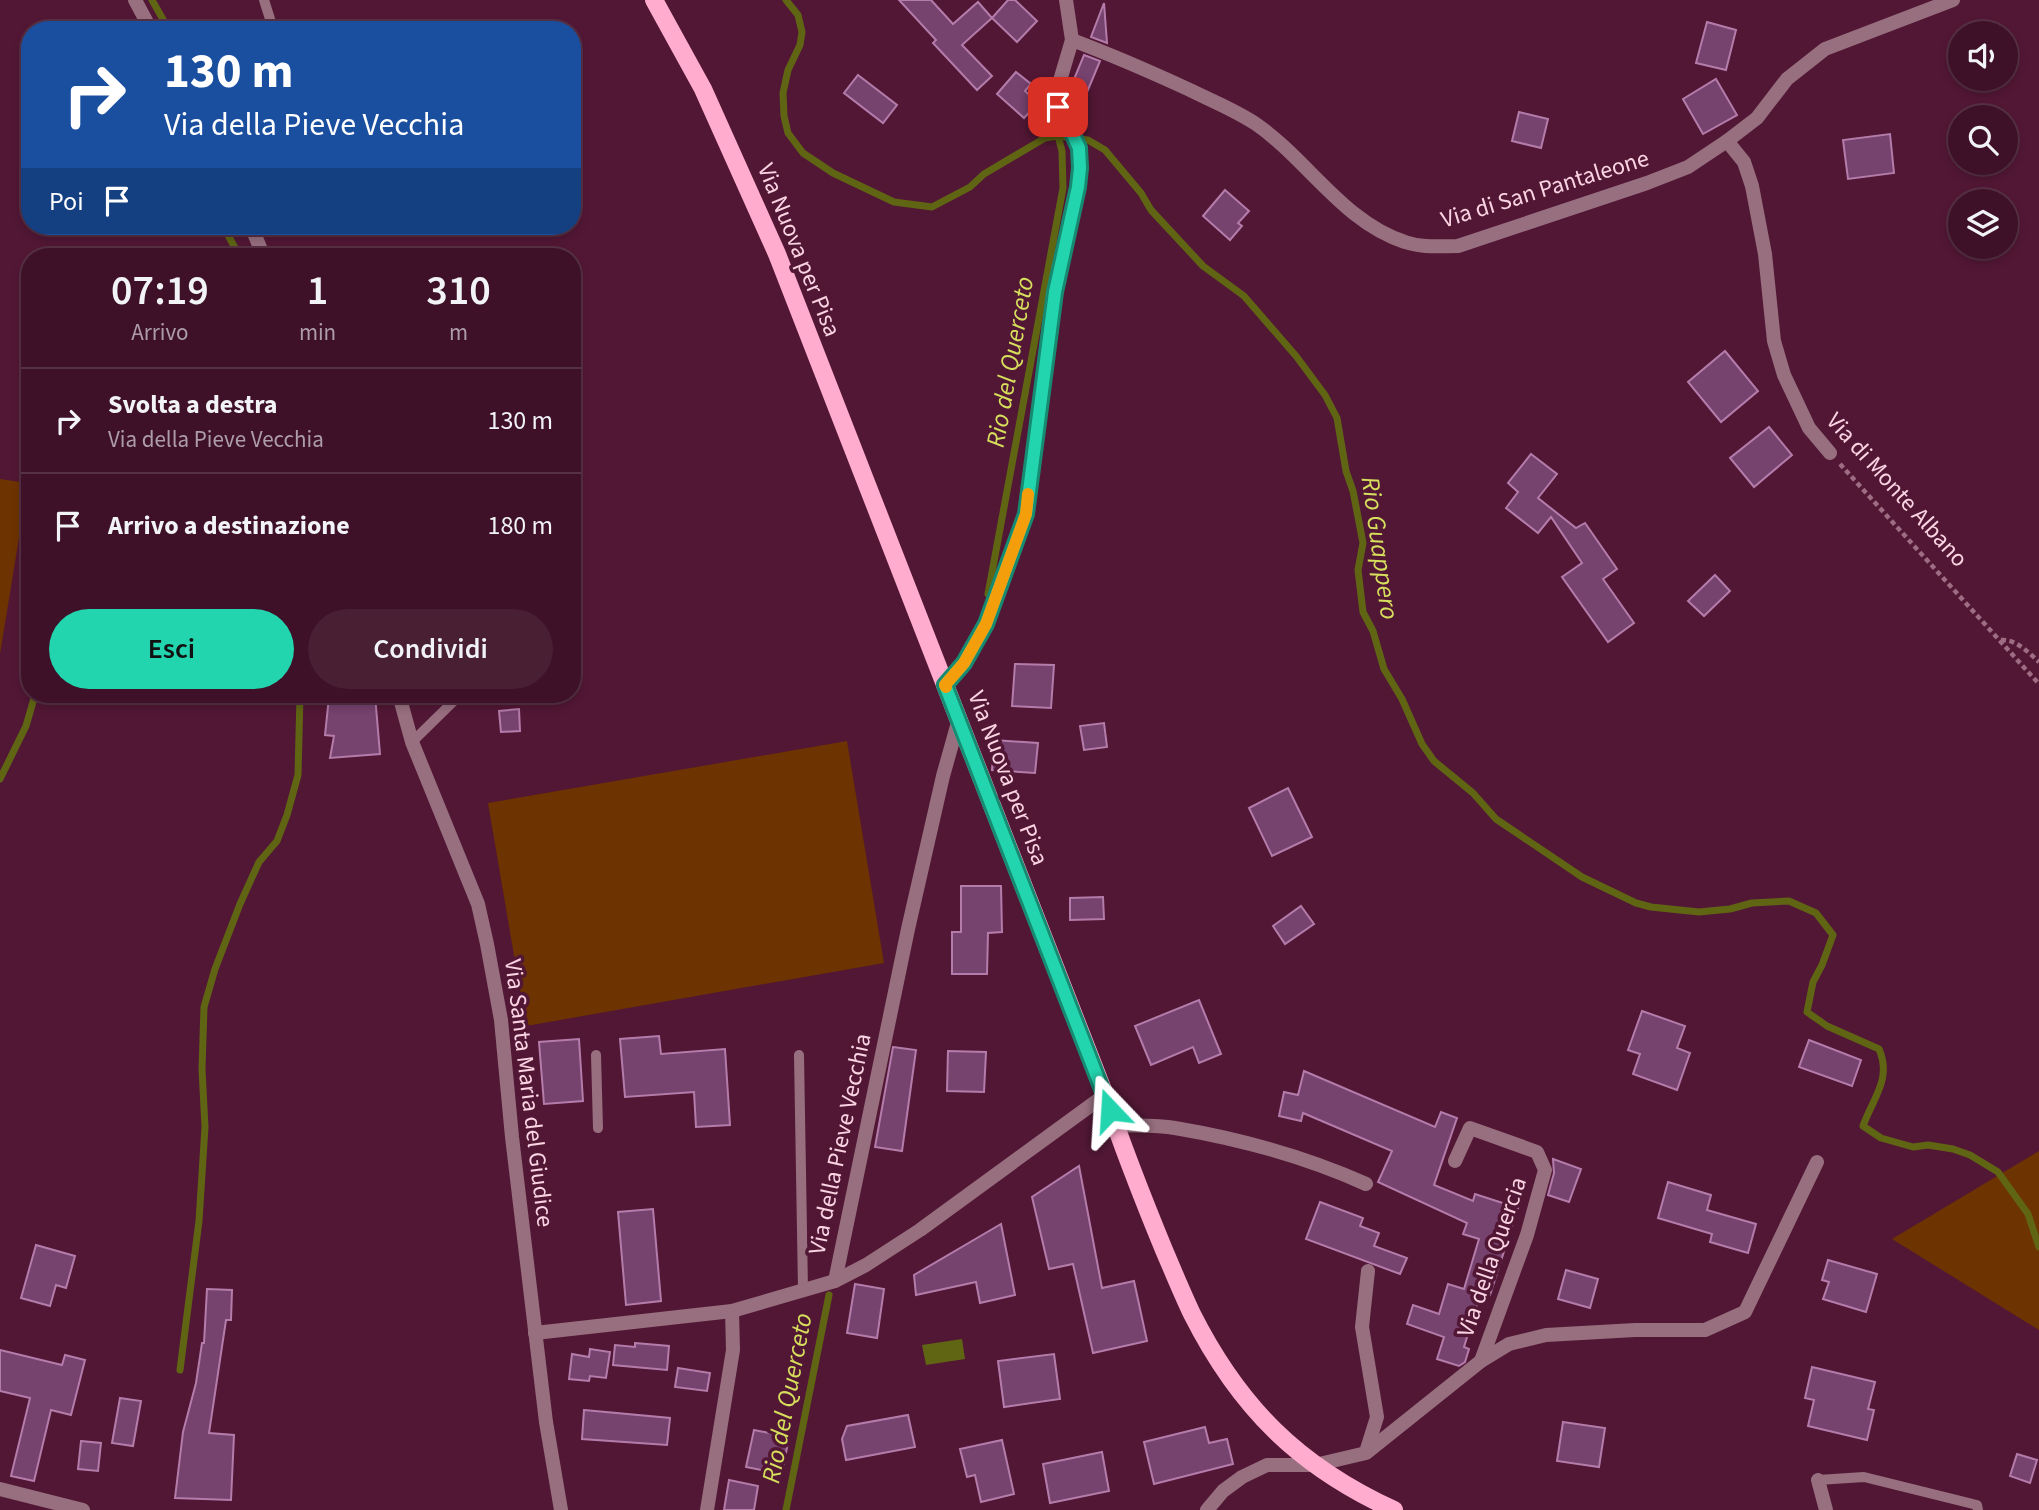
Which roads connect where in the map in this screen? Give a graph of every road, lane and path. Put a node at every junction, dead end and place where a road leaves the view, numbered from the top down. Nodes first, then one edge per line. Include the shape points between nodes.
1 (135, 0) edge
2 (264, 0) edge
3 (654, 0) edge
4 (1066, 0) edge
5 (1953, 0) edge
6 (146, 21) edge
7 (271, 21) edge
8 (1072, 40) junction
9 (1727, 141) junction
10 (1830, 453) joint
11 (2000, 640) junction
12 (2039, 662) edge
13 (2039, 684) edge
14 (945, 685) junction
15 (401, 703) edge
16 (452, 703) edge
17 (959, 719) junction
18 (412, 742) junction
19 (596, 1055) dead end
20 (799, 1055) dead end
21 (1105, 1096) junction
22 (1115, 1125) junction
23 (598, 1128) dead end
24 (1455, 1161) dead end
25 (1817, 1162) dead end
26 (1366, 1184) dead end
27 (1368, 1270) dead end
28 (835, 1281) junction
29 (803, 1290) junction
30 (732, 1311) junction
31 (535, 1333) junction
32 (1481, 1361) junction
33 (1366, 1453) junction
34 (1315, 1465) junction
35 (1818, 1480) joint
36 (0, 1489) edge
37 (83, 1510) edge
38 (561, 1510) edge
39 (707, 1510) edge
40 (1207, 1510) edge
41 (1394, 1510) edge
42 (1826, 1510) edge
43 (1978, 1510) edge

1 - 6 street
2 - 7 lane
3 - 14 main road, Via Nuova per Pisa via 708,101 777,254
4 - 8 street
5 - 9 street, Via di San Pantaleone via 1825,49 1787,79 1757,118
8 - 9 street, Via di San Pantaleone via 1234,111 1279,142 1378,231 1430,247 1458,246 1647,183 1688,167
8 - 14 street via 1056,94 1079,148 1080,168 1055,292 1026,514 986,624
9 - 10 street, Via di Monte Albano via 1744,162 1752,186 1774,341 1784,375 1810,428
10 - 11 path, Via di Monte Albano
11 - 12 path via 2021,646
11 - 13 path, Via di Monte Albano
14 - 17 main road, Via Nuova per Pisa
15 - 18 street, Via Santa Maria del Giudice
16 - 18 lane
17 - 21 main road, Via Nuova per Pisa
17 - 28 street, Via della Pieve Vecchia via 911,917
18 - 31 street, Via Santa Maria del Giudice via 478,904 487,944 501,1020
19 - 23 lane
20 - 29 lane
21 - 22 main road, Via Nuova per Pisa
21 - 28 street via 920,1230
22 - 26 street via 1172,1128 1238,1141 1300,1158
22 - 34 main road, Via Nuova per Pisa via 1157,1234 1207,1342 1252,1407
24 - 32 street, Via della Quercia via 1470,1128 1537,1152 1545,1170 1527,1235
25 - 32 street, Via della Quercia via 1745,1312 1706,1330 1546,1335 1509,1344
27 - 33 street via 1362,1327 1377,1417
28 - 29 street, Via della Pieve Vecchia
29 - 30 street, Via della Pieve Vecchia
30 - 31 street, Via della Pieve Vecchia
30 - 39 street via 733,1350
31 - 38 street, Via Santa Maria del Giudice
32 - 33 street, Via della Quercia
33 - 34 street, Via della Quercia
34 - 40 street, Via della Quercia via 1267,1465 1241,1477
34 - 41 main road, Via Nuova per Pisa
35 - 42 street
35 - 43 lane via 1864,1476 1977,1505
36 - 37 street

